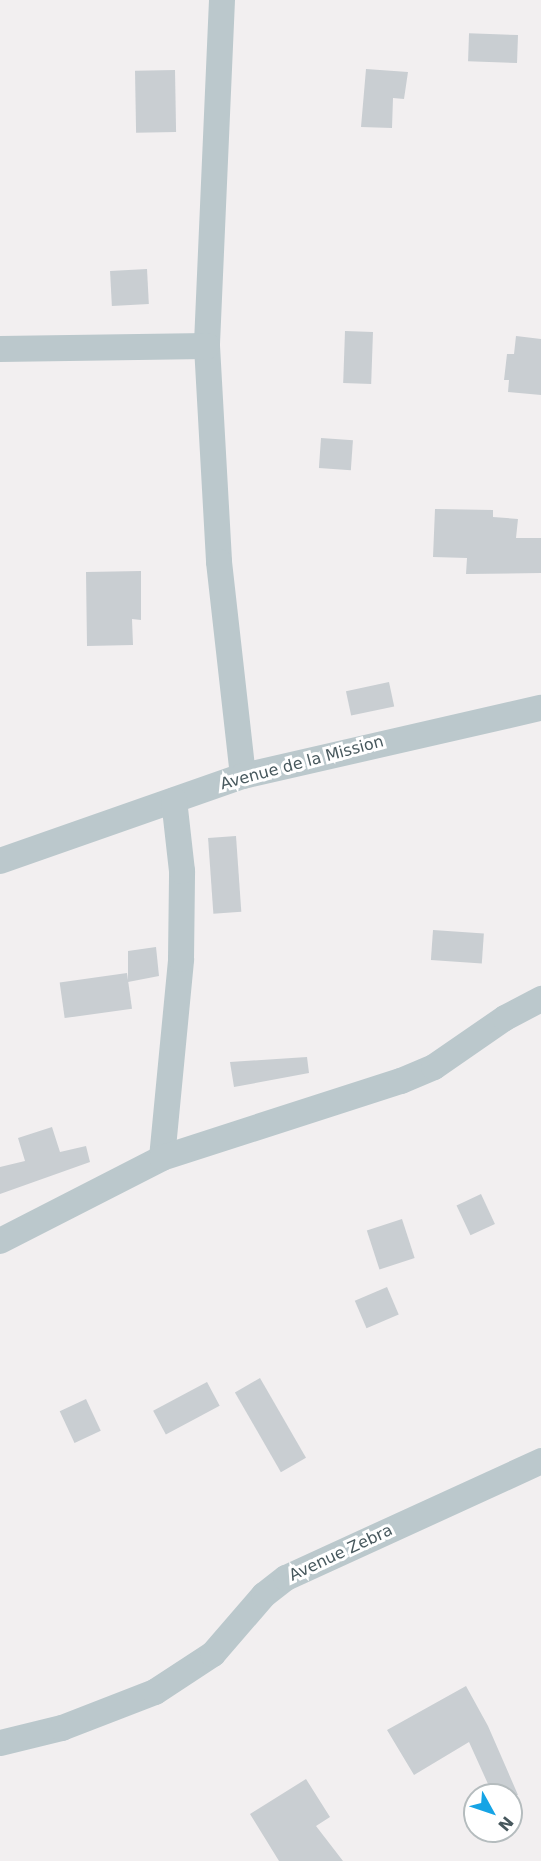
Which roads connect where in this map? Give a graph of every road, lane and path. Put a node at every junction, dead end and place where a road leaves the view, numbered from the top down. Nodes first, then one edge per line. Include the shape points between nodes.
1 (222, 0) edge
2 (207, 346) junction
3 (0, 349) edge
4 (541, 708) edge
5 (243, 776) junction
6 (174, 800) junction
7 (0, 861) edge
8 (541, 999) edge
9 (162, 1158) junction
10 (0, 1241) edge
11 (541, 1461) edge
12 (0, 1743) edge

1 - 2 street
2 - 3 street
2 - 5 street via 219,562
4 - 5 street, Avenue de la Mission
5 - 6 street, Avenue de la Mission
6 - 7 street, Avenue de la Mission
6 - 9 street via 182,871 181,959
8 - 9 street via 505,1018 434,1067
9 - 10 street
11 - 12 street, Avenue Zebra via 286,1578 264,1595 213,1654 155,1692 62,1728

